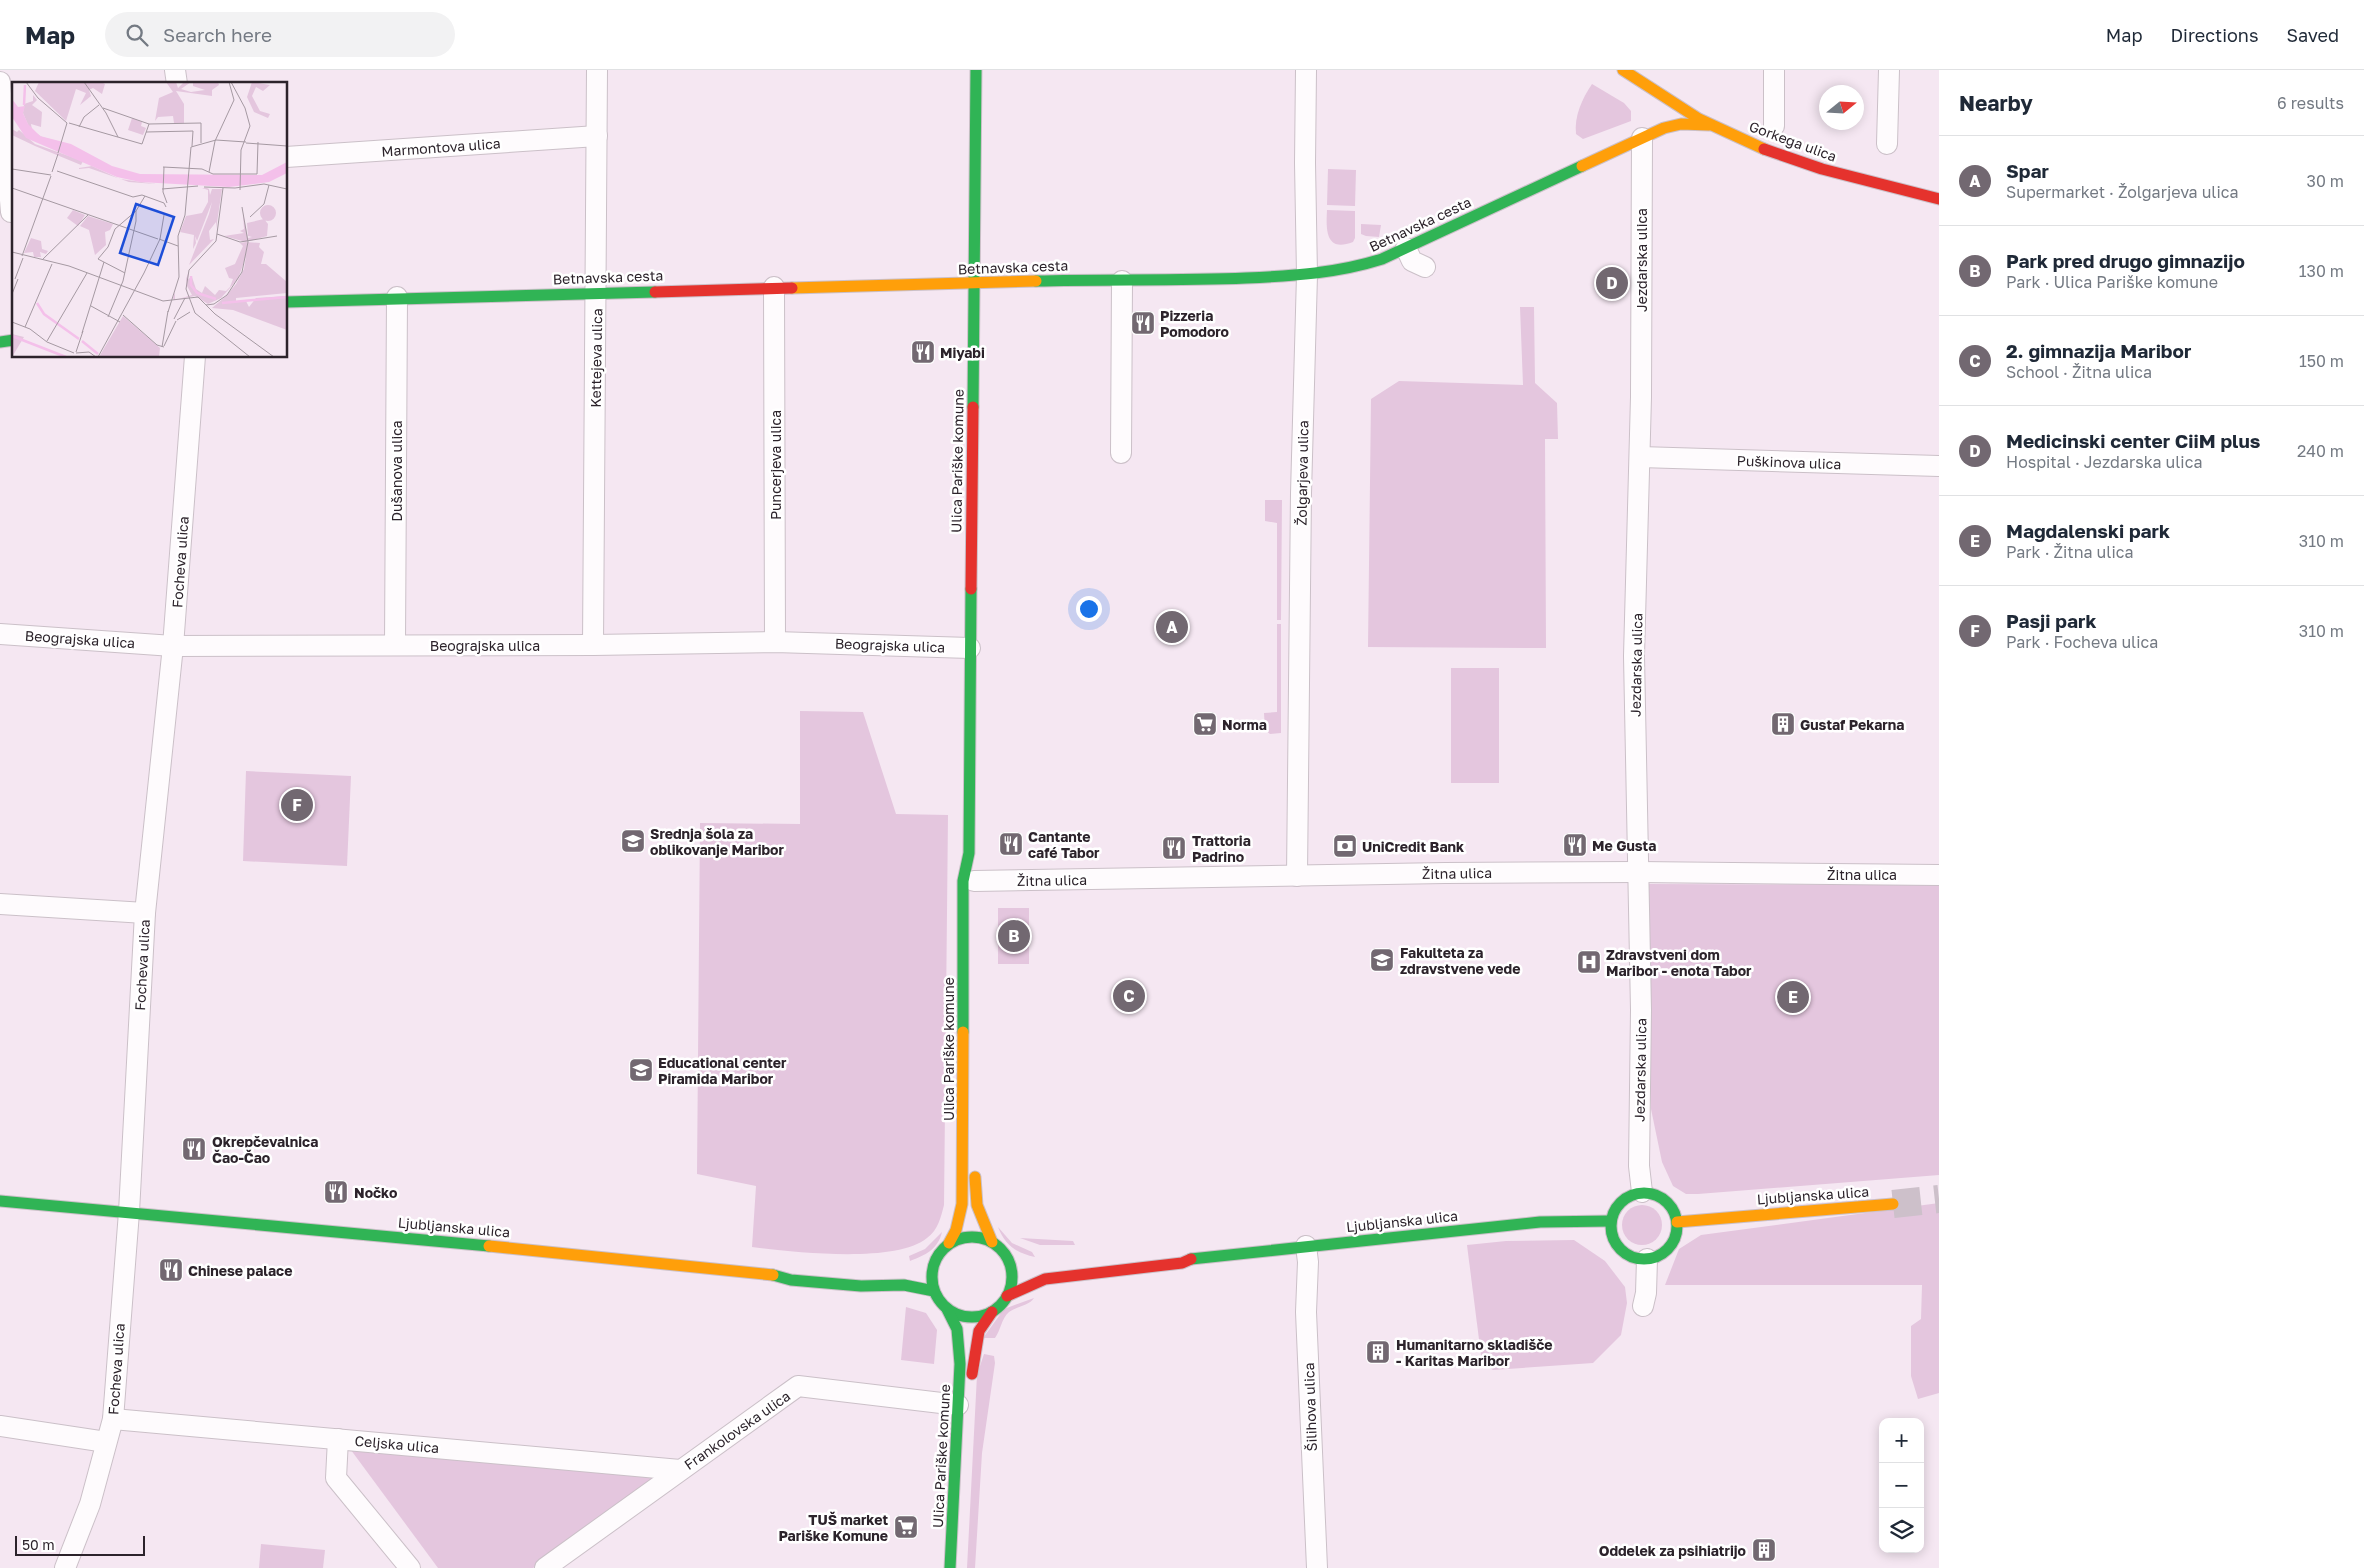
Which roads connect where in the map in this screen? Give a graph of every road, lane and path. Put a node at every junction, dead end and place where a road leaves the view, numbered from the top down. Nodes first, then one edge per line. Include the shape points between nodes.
1 (597, 70) edge
2 (976, 70) edge
3 (1306, 70) edge
4 (1623, 70) edge
5 (1774, 70) edge
6 (1889, 70) edge
7 (0, 82) edge
8 (1709, 125) junction
9 (1774, 126) dead end
10 (597, 136) junction
11 (1642, 138) junction
12 (1887, 144) dead end
13 (288, 157) edge
14 (1939, 199) edge
15 (8, 212) edge
16 (1406, 248) junction
17 (1425, 267) dead end
18 (1308, 275) junction
19 (1122, 281) junction
20 (974, 285) junction
21 (774, 288) junction
22 (596, 292) junction
23 (397, 298) junction
24 (288, 302) edge
25 (195, 358) edge
26 (1121, 453) dead end
27 (1640, 457) junction
28 (1939, 466) edge
29 (0, 634) edge
30 (775, 642) junction
31 (395, 644) junction
32 (593, 645) junction
33 (173, 646) junction
34 (970, 648) junction
35 (968, 852) junction
36 (1638, 872) junction
37 (1939, 875) edge
38 (1297, 876) junction
39 (975, 885) joint
40 (0, 904) edge
41 (145, 913) junction
42 (975, 1102) dead end
43 (1642, 1192) junction
44 (0, 1201) edge
45 (1893, 1204) tunnel mouth
46 (129, 1212) junction
47 (1610, 1221) junction
48 (1677, 1222) junction
49 (992, 1242) junction
50 (949, 1243) junction
51 (1306, 1246) junction
52 (1005, 1254) junction
53 (1141, 1256) dead end
54 (1196, 1256) junction
55 (936, 1258) junction
56 (1647, 1259) junction
57 (1024, 1261) dead end
58 (922, 1264) dead end
59 (833, 1272) dead end
60 (767, 1273) junction
61 (934, 1291) junction
62 (1007, 1296) junction
63 (1643, 1306) dead end
64 (947, 1309) junction
65 (992, 1312) junction
66 (972, 1387) dead end
67 (958, 1405) junction
68 (113, 1419) junction
69 (0, 1426) edge
70 (338, 1439) junction
71 (106, 1442) junction
72 (680, 1470) junction
73 (65, 1568) edge
74 (410, 1568) edge
75 (545, 1568) edge
76 (950, 1568) edge
77 (1317, 1568) edge

1 - 10 street, Kettejeva ulica
2 - 20 street, Ulica Pariške komune
3 - 18 street, Žolgarjeva ulica
4 - 8 street, Gorkega ulica
5 - 9 street
6 - 12 street
7 - 15 street
8 - 11 street, Betnavska cesta via 1681,124
8 - 14 street, Gorkega ulica via 1798,162
10 - 13 street, Marmontova ulica
10 - 22 street, Kettejeva ulica
11 - 16 street, Betnavska cesta
11 - 27 street, Jezdarska ulica
16 - 17 street via 1412,261
16 - 18 street, Betnavska cesta via 1368,264
18 - 19 street, Betnavska cesta
18 - 38 street, Žolgarjeva ulica via 1301,493
19 - 20 street, Betnavska cesta
19 - 26 street
20 - 21 street, Betnavska cesta
20 - 34 street, Ulica Pariške komune
21 - 22 street, Betnavska cesta
21 - 30 street, Puncerjeva ulica
22 - 23 street, Betnavska cesta
22 - 32 street, Kettejeva ulica
23 - 24 street, Betnavska cesta
23 - 31 street, Dušanova ulica
25 - 33 street, Focheva ulica
27 - 28 street, Puškinova ulica
27 - 36 street, Jezdarska ulica via 1634,656
29 - 33 street, Beograjska ulica
30 - 32 street, Beograjska ulica
30 - 34 street, Beograjska ulica
31 - 32 street, Beograjska ulica
31 - 33 street, Beograjska ulica
33 - 41 street, Focheva ulica
34 - 35 street, Ulica Pariške komune
35 - 39 street, Ulica Pariške komune
35 - 50 street, Ulica Pariške komune via 963,882 962,1204 956,1230
36 - 37 street, Žitna ulica
36 - 38 street, Žitna ulica
36 - 43 street, Jezdarska ulica via 1641,1010 1639,1166
38 - 39 street, Žitna ulica
40 - 41 street
41 - 46 street, Focheva ulica
42 - 49 street, Ulica Pariške komune via 978,1205
43 - 47 street via 1617,1205
43 - 48 street via 1656,1194 1668,1202
44 - 46 street, Ljubljanska ulica
45 - 48 street, Ljubljanska ulica
46 - 60 street, Ljubljanska ulica
46 - 68 street, Focheva ulica
47 - 51 street, Ljubljanska ulica via 1540,1222
47 - 56 street via 1612,1239 1622,1252 1634,1258
48 - 56 street via 1669,1248
49 - 50 street via 968,1236
49 - 52 street
50 - 55 street
51 - 54 street, Ljubljanska ulica
51 - 77 street, Šilihova ulica
52 - 57 street
52 - 62 street via 1012,1274
53 - 54 street, Ljubljanska ulica via 1180,1253
54 - 62 street, Ljubljanska ulica via 1182,1262 1045,1280
55 - 58 street
55 - 61 street via 931,1277
56 - 63 street
59 - 60 street via 791,1270
60 - 61 street, Ljubljanska ulica via 815,1283 904,1285
61 - 64 street
62 - 65 street
64 - 65 street via 970,1317
64 - 67 street, Ulica Pariške komune via 957,1329 959,1345
65 - 66 street via 977,1338
67 - 72 street, Frankolovska ulica via 798,1386
67 - 76 street, Ulica Pariške komune
68 - 70 street, Celjska ulica
68 - 71 street, Focheva ulica
69 - 71 street
70 - 72 street, Celjska ulica
70 - 74 street via 336,1478
71 - 73 street, Focheva ulica via 90,1504
72 - 75 street, Frankolovska ulica

